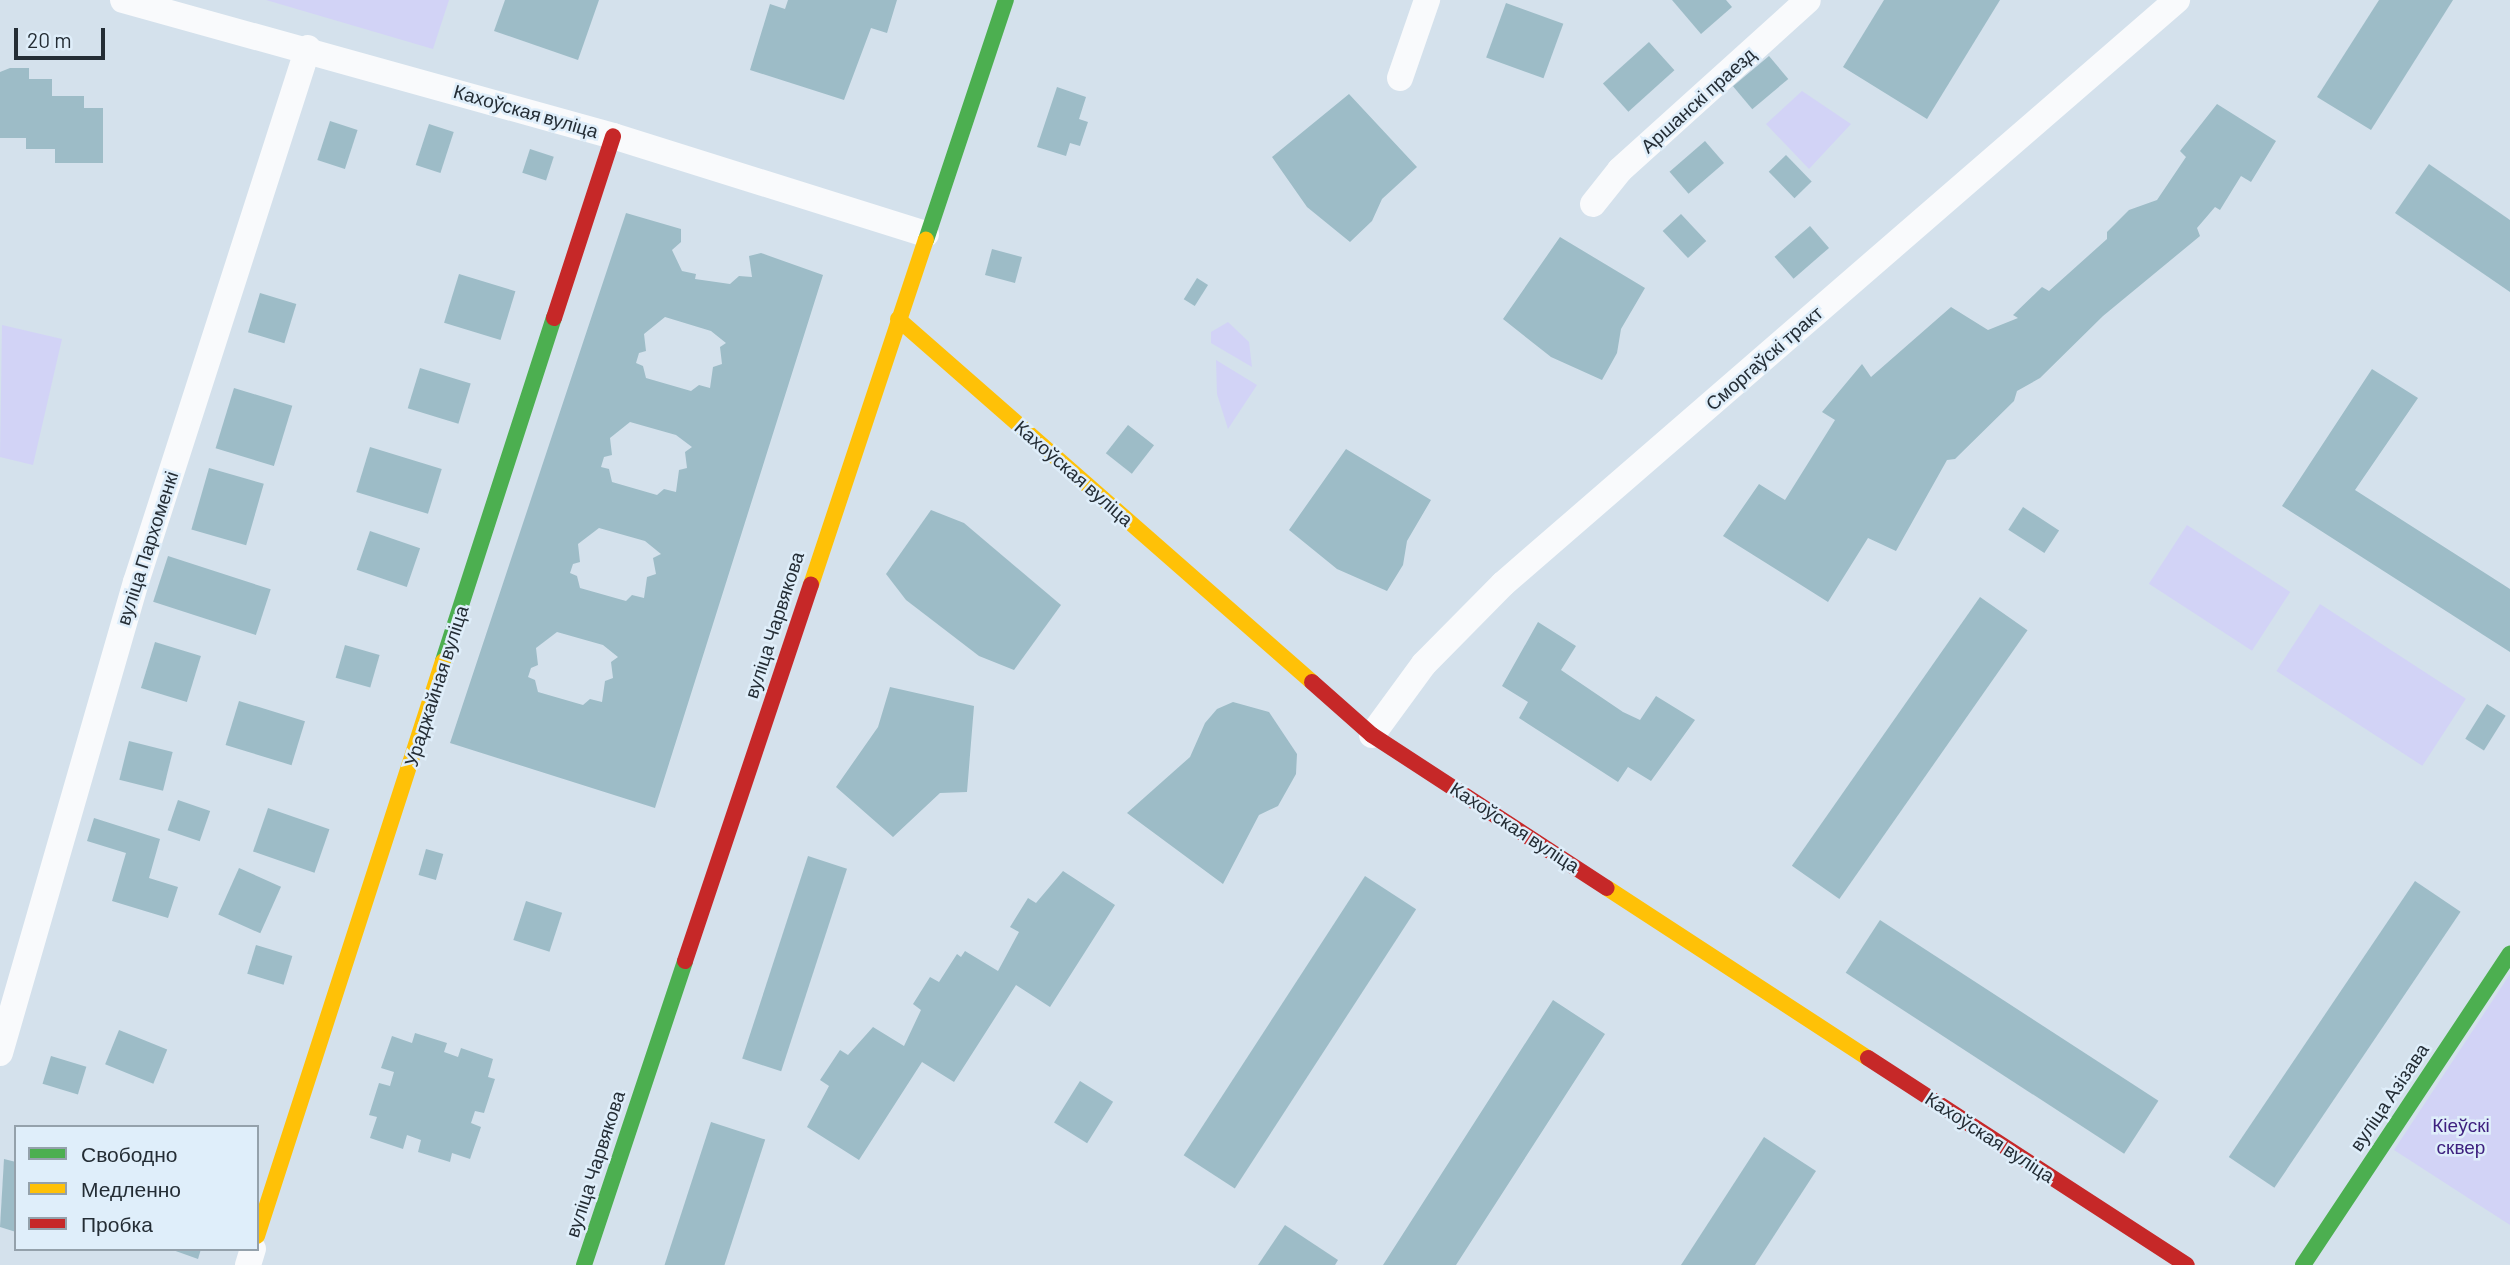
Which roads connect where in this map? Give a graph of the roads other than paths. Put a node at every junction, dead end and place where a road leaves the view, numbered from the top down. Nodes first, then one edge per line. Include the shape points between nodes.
1 (123, 0) edge
2 (1006, 0) edge
3 (1427, 0) edge
4 (1808, 0) edge
5 (2177, 0) edge
6 (308, 48) junction
7 (1400, 78) dead end
8 (613, 136) junction
9 (1593, 204) dead end
10 (926, 234) junction
11 (898, 318) junction
12 (1371, 735) junction
13 (2510, 953) edge
14 (0, 1053) edge
15 (259, 1230) edge
16 (583, 1265) edge
17 (2187, 1265) edge
18 (2303, 1265) edge

1 - 6 street, Кахоўская вуліца
2 - 10 street, вуліца Чарвякова
3 - 7 street
4 - 9 street, Аршанскі праезд via 1620,170
5 - 12 street, Сморгаўскі тракт via 1503,584 1424,664
6 - 8 street, Кахоўская вуліца
6 - 14 street, вуліца Пархоменкі via 135,582
8 - 10 street, Кахоўская вуліца
8 - 15 street, Ураджайная вуліца
10 - 11 street, вуліца Чарвякова
11 - 12 street, Кахоўская вуліца
11 - 16 street, вуліца Чарвякова
12 - 17 street, Кахоўская вуліца
13 - 18 street, вуліца Азізава

